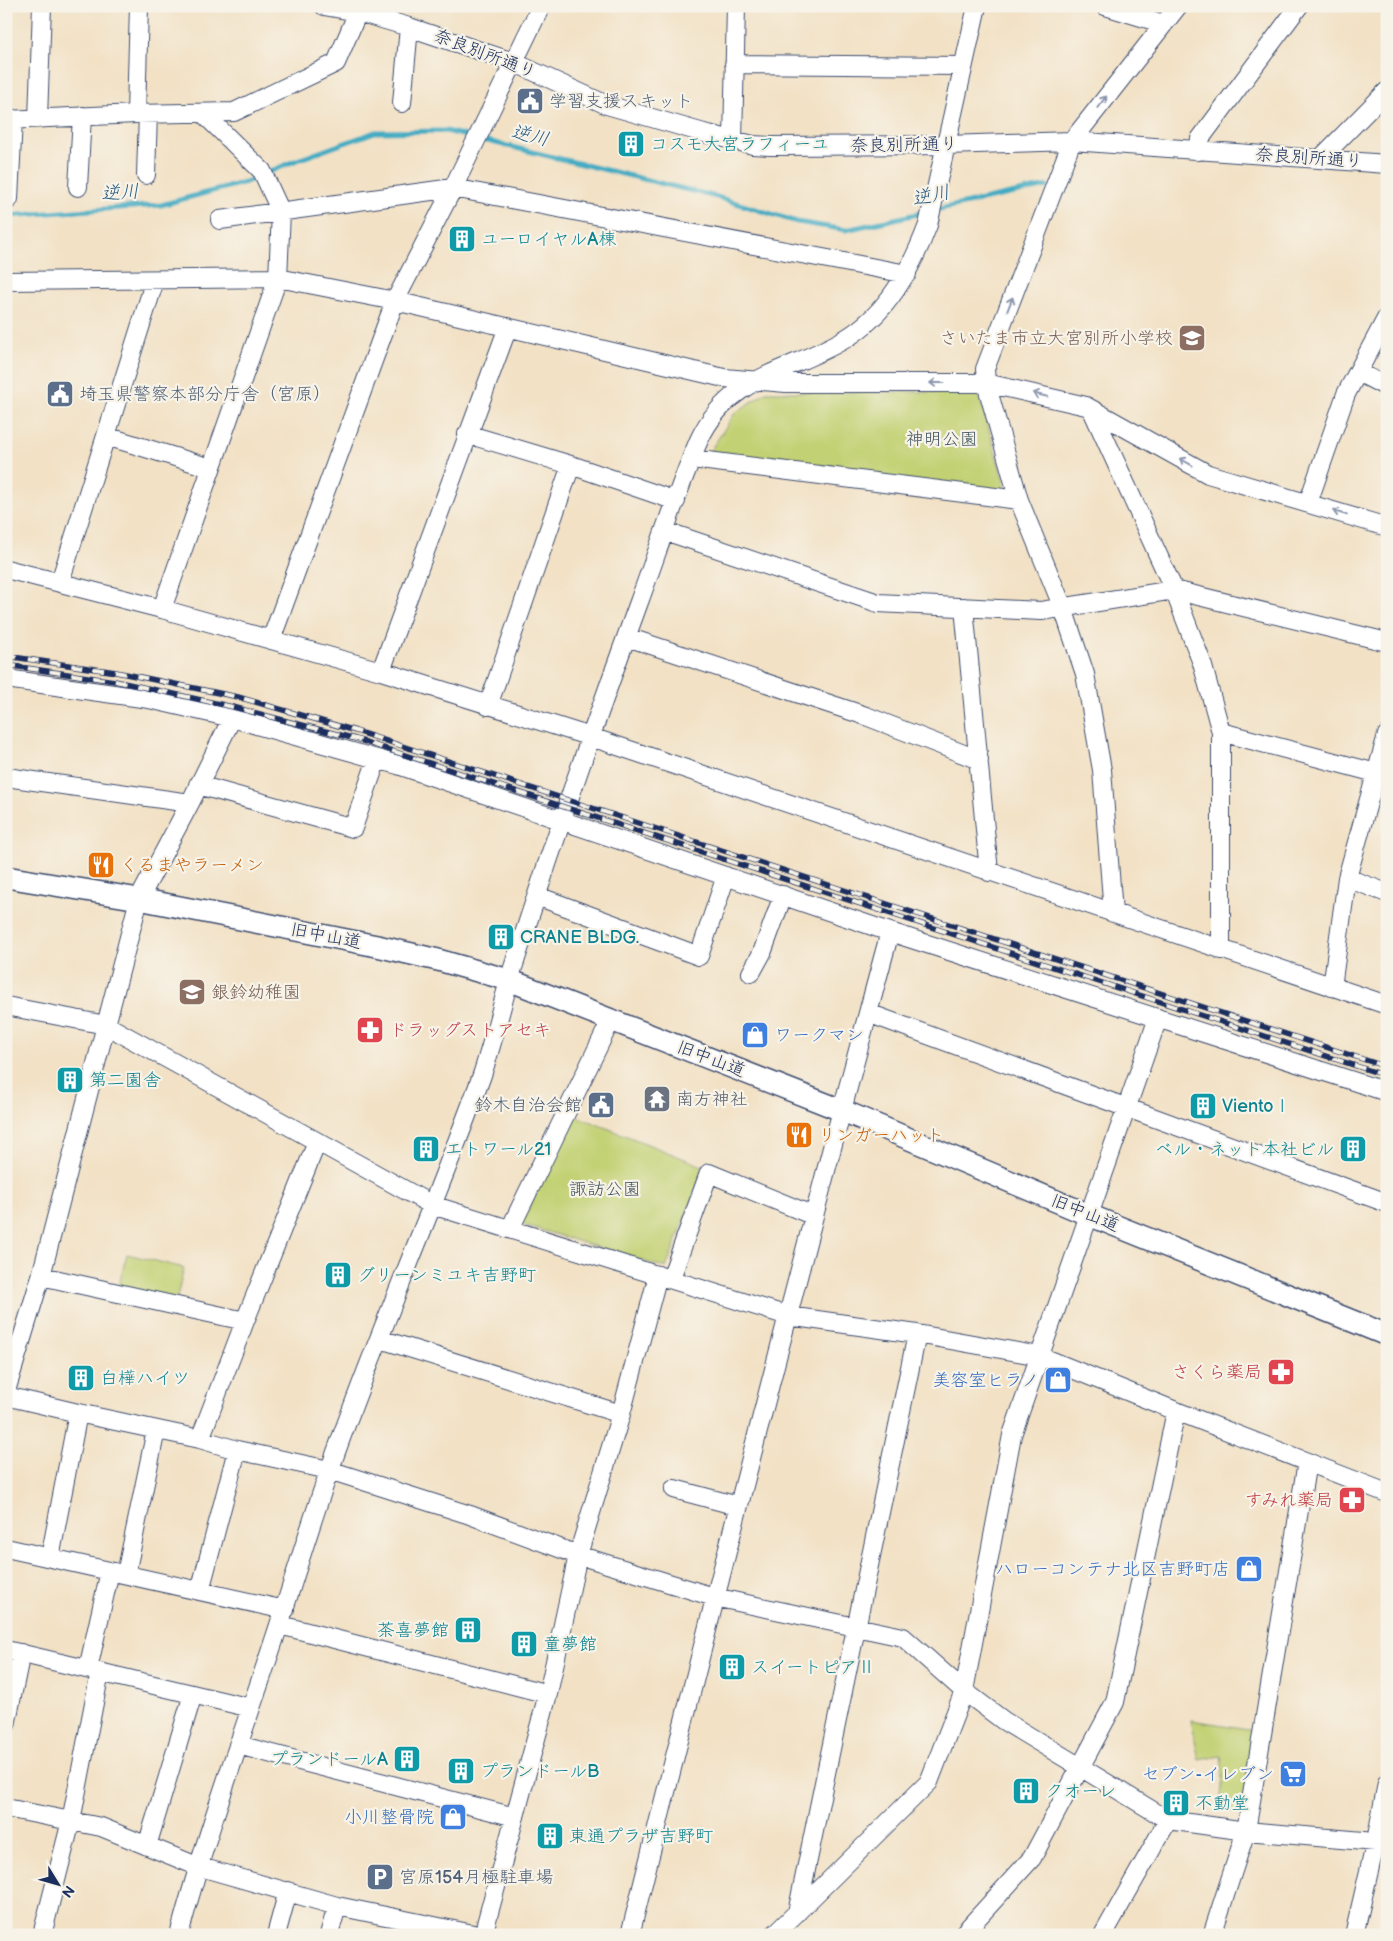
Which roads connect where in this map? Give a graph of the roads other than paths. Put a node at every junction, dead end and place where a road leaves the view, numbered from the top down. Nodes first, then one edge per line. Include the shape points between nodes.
1 (42, 6) edge
2 (139, 6) edge
3 (324, 6) edge
4 (541, 6) edge
5 (736, 6) edge
6 (978, 6) edge
7 (1104, 6) edge
8 (1178, 6) edge
9 (1299, 6) edge
10 (349, 9) edge
11 (1164, 24) junction
12 (409, 27) junction
13 (513, 62) junction
14 (734, 64) junction
15 (963, 66) junction
16 (1387, 91) edge
17 (402, 103) dead end
18 (204, 113) junction
19 (142, 114) junction
20 (82, 116) junction
21 (38, 119) junction
22 (10, 120) edge
23 (733, 140) junction
24 (1072, 141) junction
25 (946, 145) junction
26 (1198, 150) junction
27 (1321, 158) junction
28 (1387, 164) edge
29 (146, 175) dead end
30 (78, 187) dead end
31 (453, 188) junction
32 (9, 200) dead end
33 (281, 212) junction
34 (220, 220) dead end
35 (907, 274) junction
36 (278, 278) junction
37 (154, 280) junction
38 (6, 282) edge
39 (395, 301) junction
40 (1387, 317) edge
41 (508, 327) junction
42 (1358, 372) junction
43 (756, 380) junction
44 (986, 383) junction
45 (1387, 387) edge
46 (1092, 410) junction
47 (467, 434) junction
48 (106, 436) junction
49 (692, 459) junction
50 (571, 465) junction
51 (211, 468) junction
52 (1019, 500) junction
53 (676, 501) junction
54 (1308, 503) junction
55 (1387, 527) edge
56 (666, 531) junction
57 (6, 569) edge
58 (60, 582) junction
59 (1174, 590) junction
60 (964, 608) junction
61 (1064, 608) junction
62 (162, 609) junction
63 (627, 636) junction
64 (271, 640) junction
65 (1387, 642) edge
66 (381, 671) junction
67 (6, 679) edge
68 (488, 706) junction
69 (232, 718) junction
70 (1221, 732) junction
71 (1387, 735) edge
72 (591, 737) junction
73 (377, 759) junction
74 (979, 760) junction
75 (1376, 773) junction
76 (6, 777) edge
77 (198, 786) junction
78 (190, 804) junction
79 (562, 819) junction
80 (989, 872) junction
81 (726, 876) junction
82 (6, 877) edge
83 (1347, 878) junction
84 (1387, 893) edge
85 (783, 895) junction
86 (537, 896) junction
87 (139, 899) junction
88 (1113, 913) junction
89 (890, 932) junction
90 (1221, 950) junction
91 (751, 973) dead end
92 (509, 980) junction
93 (1332, 987) junction
94 (1387, 1005) edge
95 (6, 1006) edge
96 (868, 1013) junction
97 (1158, 1018) junction
98 (611, 1020) junction
99 (106, 1025) junction
100 (1387, 1092) edge
101 (1127, 1109) junction
102 (841, 1110) junction
103 (318, 1142) junction
104 (1387, 1203) edge
105 (432, 1204) junction
106 (1089, 1215) junction
107 (814, 1216) junction
108 (510, 1229) junction
109 (41, 1276) junction
110 (664, 1277) junction
111 (788, 1316) junction
112 (245, 1321) junction
113 (917, 1334) junction
114 (1387, 1335) edge
115 (380, 1339) junction
116 (1040, 1356) junction
117 (6, 1392) edge
118 (6, 1396) edge
119 (1176, 1411) junction
120 (78, 1413) junction
121 (621, 1414) junction
122 (156, 1430) junction
123 (200, 1439) junction
124 (237, 1450) junction
125 (1306, 1462) junction
126 (330, 1470) junction
127 (674, 1489) dead end
128 (1387, 1493) edge
129 (738, 1506) junction
130 (6, 1548) edge
131 (578, 1556) junction
132 (50, 1558) junction
133 (118, 1573) junction
134 (200, 1591) junction
135 (714, 1597) junction
136 (282, 1618) junction
137 (856, 1626) junction
138 (14, 1651) edge
139 (94, 1671) junction
140 (964, 1691) junction
141 (193, 1694) junction
142 (548, 1694) junction
143 (251, 1708) junction
144 (6, 1725) edge
145 (238, 1745) junction
146 (1079, 1767) junction
147 (1387, 1783) edge
148 (6, 1808) edge
149 (515, 1817) junction
150 (1168, 1820) junction
151 (71, 1821) junction
152 (1246, 1830) junction
153 (1382, 1842) edge
154 (147, 1846) junction
155 (197, 1866) junction
156 (288, 1891) junction
157 (337, 1906) junction
158 (797, 1913) junction
159 (42, 1935) edge
160 (179, 1935) edge
161 (276, 1935) edge
162 (329, 1935) edge
163 (478, 1935) edge
164 (483, 1935) edge
165 (630, 1935) edge
166 (774, 1935) edge
167 (962, 1935) edge
168 (1103, 1935) edge
169 (1212, 1935) edge
170 (1354, 1935) edge

1 - 21 street
2 - 19 street
3 - 10 street, 奈良別所通り
4 - 13 street
5 - 14 street
6 - 15 street
7 - 11 street
8 - 11 street
9 - 26 street via 1200,139
10 - 12 street, 奈良別所通り
10 - 18 street via 336,63 234,112
24 -> 11 street
12 - 13 street, 奈良別所通り
12 - 17 street
13 - 23 street, 奈良別所通り via 607,105
13 - 31 street
14 - 15 street
14 - 23 street
15 - 25 street
16 - 27 street
18 - 19 street
18 - 33 street via 265,177
19 - 20 street
19 - 29 street
20 - 21 street
20 - 30 street
21 - 22 street
22 - 32 street
23 - 25 street, 奈良別所通り via 770,146
24 - 25 street, 奈良別所通り
24 - 26 street, 奈良別所通り
44 -> 24 street via 985,369
25 - 35 street via 928,223
26 - 27 street, 奈良別所通り
27 - 28 street, 奈良別所通り
31 - 33 street
31 - 35 street
31 - 39 street
33 - 34 street
33 - 36 street
35 - 43 street via 872,318 849,337
36 - 37 street
36 - 39 street
36 - 51 street
37 - 38 street
37 - 48 street
39 - 41 street
39 - 64 street
40 - 42 street
41 - 43 street via 724,378
41 - 47 street
42 - 45 street
42 - 54 street via 1346,394
44 -> 43 street via 786,383
43 - 49 street via 740,389 712,419
46 -> 44 street
44 - 52 street
54 -> 46 street via 1208,474
46 - 59 street
47 - 50 street
47 - 66 street
48 - 51 street
48 - 58 street
49 - 52 street
49 - 53 street
50 - 53 street
50 - 68 street
51 - 62 street
52 - 61 street
53 - 56 street
55 -> 54 street
56 - 60 street via 878,603
56 - 63 street
57 - 58 street
58 - 62 street
59 - 61 street
59 - 65 street
59 - 70 street via 1202,663
60 - 61 street via 1041,611
60 - 74 street
61 - 88 street via 1085,674 1102,770
62 - 64 street
63 - 72 street
63 - 74 street via 866,716
64 - 66 street
66 - 68 street
67 - 69 street via 149,699
68 - 72 street
69 - 73 street
69 - 77 street
70 - 75 street
70 - 90 street
71 - 75 street
72 - 79 street
72 - 80 street
73 - 77 street via 353,828
73 - 79 street
74 - 80 street
75 - 83 street
76 - 78 street
77 - 78 street
78 - 87 street
79 - 81 street
79 - 86 street
80 - 88 street
81 - 85 street
81 - 86 street via 699,956
82 - 87 main road, 旧中山道
83 - 84 street
83 - 93 street
85 - 89 street
85 - 91 street via 762,953
86 - 92 street
87 - 92 main road, 旧中山道 via 378,946
87 - 99 street
88 - 90 street
89 - 96 street
89 - 97 street
90 - 93 street
92 - 98 main road, 旧中山道
92 - 105 street via 483,1071
93 - 94 street
95 - 99 street
96 - 101 street
96 - 102 street
97 - 100 street
97 - 101 street
98 - 102 main road, 旧中山道
98 - 108 street
99 - 103 street
99 - 109 street
101 - 104 street
101 - 106 street
102 - 106 main road, 旧中山道
102 - 107 street
103 - 105 street
103 - 112 street
105 - 108 street
105 - 115 street
106 - 114 main road, 旧中山道
106 - 116 street
107 - 110 street via 709,1173
107 - 111 street
108 - 110 street
109 - 112 street
109 - 117 street
110 - 111 street
110 - 121 street
111 - 113 street
111 - 129 street
112 - 123 street
113 - 116 street
113 - 137 street
115 - 121 street
115 - 126 street
116 - 119 street
116 - 140 street via 1012,1435
118 - 120 street
119 - 125 street
119 - 146 street via 1115,1702
120 - 122 street
120 - 132 street
121 - 131 street
122 - 123 street
122 - 133 street
123 - 124 street
124 - 126 street
124 - 134 street
125 - 128 street
125 - 152 street
126 - 131 street via 470,1515
126 - 136 street
127 - 129 street
129 - 135 street
130 - 132 street
131 - 135 street
131 - 142 street
132 - 133 street
133 - 134 street
133 - 139 street
134 - 136 street
135 - 137 street
135 - 165 street
136 - 142 street
136 - 143 street
137 - 140 street via 903,1637
137 - 158 street
138 - 139 street
138 - 144 street
139 - 141 street
139 - 151 street
140 - 146 street via 1004,1721
140 - 158 street via 929,1782
141 - 143 street
141 - 154 street
142 - 149 street
143 - 145 street
145 - 149 street
145 - 155 street
146 - 150 street
146 - 167 street via 1032,1858
147 - 153 street
148 - 151 street
149 - 164 street
150 - 152 street
150 - 168 street
151 - 154 street via 100,1827
151 - 159 street
152 - 153 street
152 - 169 street
153 - 170 street
154 - 155 street
155 - 156 street
155 - 160 street
156 - 157 street
156 - 161 street
157 - 162 street
157 - 163 street
158 - 166 street

